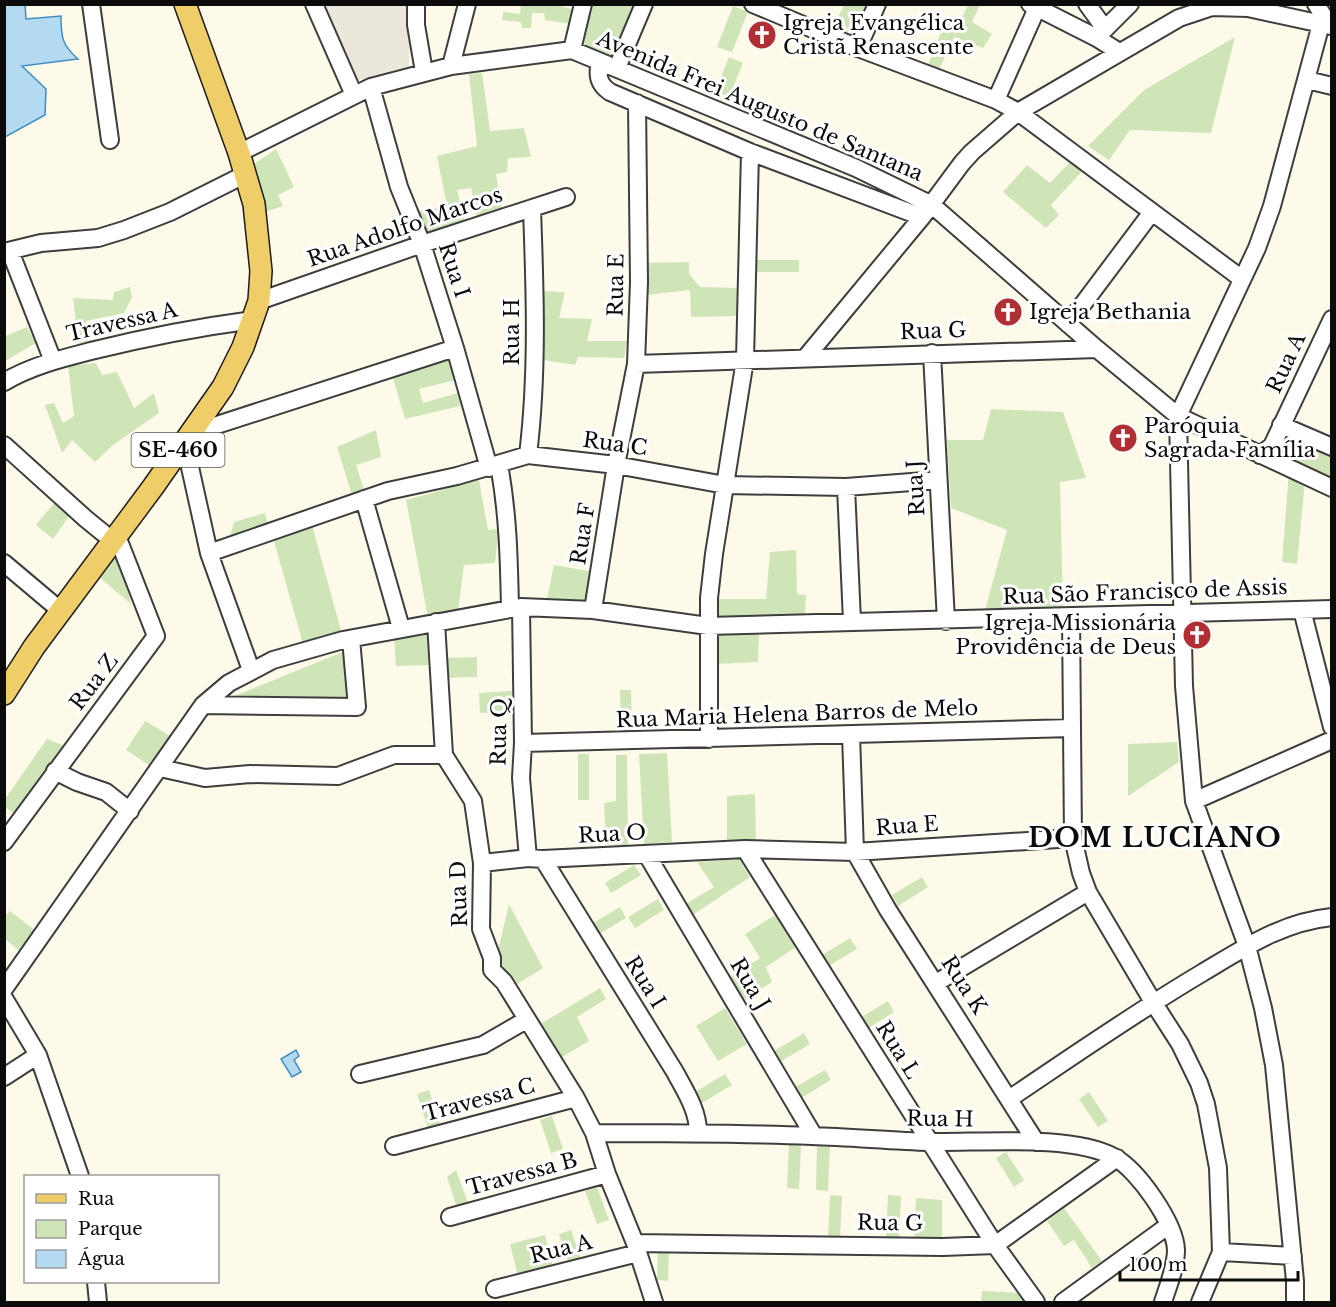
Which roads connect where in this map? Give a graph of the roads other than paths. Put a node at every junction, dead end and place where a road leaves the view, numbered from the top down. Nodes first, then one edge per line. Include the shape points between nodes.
1 (91, 4) edge
2 (185, 4) edge
3 (314, 4) edge
4 (416, 4) edge
5 (467, 4) edge
6 (584, 4) edge
7 (644, 4) edge
8 (753, 4) edge
9 (877, 4) edge
10 (1087, 4) edge
11 (1130, 4) edge
12 (1316, 4) edge
13 (1034, 6) edge
14 (1327, 25) edge
15 (1101, 33) junction
16 (858, 48) junction
17 (572, 50) junction
18 (1119, 52) junction
19 (600, 62) junction
20 (451, 66) junction
21 (617, 68) junction
22 (424, 72) junction
23 (1307, 80) junction
24 (1332, 86) edge
25 (371, 87) junction
26 (354, 94) junction
27 (996, 100) junction
28 (637, 103) junction
29 (1018, 112) junction
30 (110, 140) dead end
31 (750, 152) junction
32 (239, 153) junction
33 (246, 174) junction
34 (566, 197) dead end
35 (532, 209) junction
36 (927, 211) junction
37 (1152, 212) junction
38 (422, 244) junction
39 (7, 251) edge
40 (1242, 279) junction
41 (256, 310) junction
42 (1332, 319) edge
43 (1068, 324) junction
44 (455, 348) junction
45 (1097, 349) junction
46 (932, 353) junction
47 (806, 357) junction
48 (745, 360) junction
49 (53, 361) junction
50 (636, 364) junction
51 (4, 382) edge
52 (1178, 416) junction
53 (1281, 425) junction
54 (186, 437) junction
55 (4, 446) edge
56 (1332, 447) edge
57 (528, 455) junction
58 (1260, 455) junction
59 (616, 465) junction
60 (494, 467) junction
61 (938, 480) junction
62 (725, 485) junction
63 (846, 487) junction
64 (1332, 488) edge
65 (364, 499) junction
66 (115, 538) junction
67 (209, 553) junction
68 (4, 563) edge
69 (515, 608) junction
70 (1332, 609) edge
71 (593, 610) junction
72 (1302, 610) junction
73 (62, 611) junction
74 (1183, 613) junction
75 (1071, 616) junction
76 (852, 621) junction
77 (946, 621) junction
78 (436, 622) junction
79 (708, 626) junction
80 (401, 628) junction
81 (351, 639) junction
82 (251, 670) junction
83 (4, 694) edge
84 (203, 705) junction
85 (1332, 727) edge
86 (1072, 728) junction
87 (851, 734) junction
88 (709, 739) junction
89 (1332, 740) edge
90 (523, 743) junction
91 (444, 755) junction
92 (160, 768) junction
93 (55, 771) junction
94 (1194, 801) junction
95 (130, 811) junction
96 (10, 822) edge
97 (1073, 838) junction
98 (4, 842) edge
99 (745, 849) junction
100 (855, 852) junction
101 (647, 855) junction
102 (536, 858) junction
103 (482, 862) junction
104 (1088, 892) junction
105 (1332, 917) edge
106 (1247, 946) junction
107 (936, 983) junction
108 (4, 989) edge
109 (4, 998) edge
110 (1153, 1002) junction
111 (526, 1020) junction
112 (38, 1055) junction
113 (360, 1074) dead end
114 (4, 1077) edge
115 (576, 1098) junction
116 (1009, 1099) junction
117 (698, 1132) junction
118 (594, 1133) junction
119 (814, 1136) junction
120 (930, 1142) junction
121 (1036, 1142) junction
122 (394, 1146) dead end
123 (1117, 1158) junction
124 (607, 1174) junction
125 (80, 1175) edge
126 (450, 1217) dead end
127 (1170, 1225) junction
128 (995, 1245) junction
129 (637, 1248) junction
130 (1221, 1252) junction
131 (1293, 1256) junction
132 (96, 1283) edge
133 (495, 1289) dead end
134 (99, 1302) edge
135 (654, 1302) edge
136 (1036, 1302) edge
137 (1063, 1302) edge
138 (1163, 1302) edge
139 (1200, 1302) edge
140 (1295, 1302) edge

1 - 30 street
2 - 32 main road, SE-460
3 - 26 street
4 - 22 street
5 - 20 street
6 - 17 street
7 - 21 street
8 - 16 street
9 - 16 street
10 - 15 street
11 - 15 street
12 - 14 street
13 - 15 street
13 - 27 street
14 - 18 street via 1248,8 1212,7 1179,18
14 - 23 street
15 - 18 street
16 - 27 street
17 - 19 street, Avenida Frei Augusto de Santana
17 - 20 street, Avenida Frei Augusto de Santana
18 - 29 street
19 - 21 street, Avenida Frei Augusto de Santana
19 - 28 street via 598,75 602,85
20 - 22 street, Avenida Frei Augusto de Santana
21 - 36 street, Avenida Frei Augusto de Santana via 856,168
22 - 25 street, Avenida Frei Augusto de Santana
23 - 24 street
23 - 40 street via 1272,206
25 - 26 street, Avenida Frei Augusto de Santana
25 - 38 street, Rua I via 399,187
26 - 32 street, Avenida Frei Augusto de Santana
27 - 29 street
28 - 31 street
28 - 50 street, Rua E
29 - 36 street via 972,152
29 - 37 street
31 - 36 street
31 - 48 street
32 - 33 main road, SE-460
33 - 39 street via 117,233
33 - 41 main road, SE-460 via 259,239 261,270
34 - 35 street, Rua Adolfo Marcos
35 - 38 street, Rua Adolfo Marcos
35 - 57 street, Rua H via 535,359
36 - 43 street, Avenida Frei Augusto de Santana
36 - 47 street
37 - 40 street
37 - 43 street
38 - 41 street, Rua Adolfo Marcos
38 - 44 street, Rua I
39 - 49 street
40 - 52 street
41 - 49 street, Travessa A
41 - 54 main road, SE-460 via 236,364
42 - 53 street, Rua A
43 - 45 street, Avenida Frei Augusto de Santana
44 - 54 street
44 - 60 street, Rua I
45 - 46 street, Rua G
45 - 52 street, Avenida Frei Augusto de Santana
46 - 47 street, Rua G
46 - 61 street, Rua J
47 - 48 street, Rua G
48 - 50 street, Rua G
48 - 62 street
49 - 51 street, Travessa A
50 - 59 street, Rua E
52 - 58 street, Avenida Frei Augusto de Santana
52 - 74 street
53 - 56 street
53 - 58 street, Rua A via 1272,446
54 - 66 main road, SE-460
54 - 67 street
55 - 66 street via 86,519
57 - 59 street, Rua C
57 - 60 street, Rua C
58 - 64 street, Avenida Frei Augusto de Santana
59 - 62 street, Rua C
59 - 71 street, Rua F
60 - 65 street, Rua C
60 - 69 street, Rua I via 504,490
61 - 63 street
61 - 77 street, Rua J
62 - 63 street
62 - 79 street via 712,565
63 - 76 street
65 - 67 street, Rua C
65 - 80 street
66 - 73 main road, SE-460
66 - 93 street, Rua Z via 156,636
67 - 82 street
68 - 73 street
69 - 71 street, Rua São Francisco de Assis
69 - 78 street, Rua São Francisco de Assis
69 - 90 street, Rua Q
70 - 72 street, Rua São Francisco de Assis
71 - 79 street, Rua São Francisco de Assis
72 - 74 street, Rua São Francisco de Assis
72 - 85 street
73 - 83 main road, SE-460
74 - 75 street, Rua São Francisco de Assis
74 - 94 street
75 - 77 street, Rua São Francisco de Assis
75 - 86 street
76 - 77 street, Rua São Francisco de Assis
76 - 79 street, Rua São Francisco de Assis
78 - 80 street, Rua São Francisco de Assis
78 - 91 street, Rua D
79 - 88 street
80 - 81 street, Rua São Francisco de Assis
81 - 82 street, Rua São Francisco de Assis via 273,660
81 - 84 street via 357,707
82 - 84 street, Rua São Francisco de Assis
84 - 92 street, Rua São Francisco de Assis
86 - 87 street, Rua Maria Helena Barros de Melo
86 - 97 street
87 - 88 street, Rua Maria Helena Barros de Melo
87 - 100 street
88 - 90 street, Rua Maria Helena Barros de Melo
89 - 94 street
90 - 102 street, Rua Q via 521,778
91 - 92 street via 394,755 338,776 250,774 205,778
91 - 103 street, Rua D via 473,801
92 - 95 street, Rua São Francisco de Assis
93 - 95 street via 106,792
93 - 96 street, Rua Z
94 - 106 street
95 - 108 street, Rua São Francisco de Assis
96 - 98 street, Rua Z
97 - 100 street, Rua E
97 - 104 street
99 - 100 street, Rua E
99 - 101 street, Rua O
99 - 120 street, Rua L
100 - 107 street, Rua K
101 - 102 street, Rua O
101 - 119 street, Rua J
102 - 103 street, Rua O
102 - 117 street, Rua I via 675,1072 694,1109
103 - 111 street, Rua D via 481,929 492,969
104 - 107 street
104 - 110 street
105 - 106 street via 1295,923
106 - 110 street
106 - 131 street via 1274,1065
107 - 116 street, Rua K
109 - 112 street
110 - 116 street
110 - 130 street via 1184,1052 1206,1104 1218,1168
111 - 113 street via 483,1045
111 - 115 street, Rua D
112 - 114 street
112 - 125 street
115 - 118 street, Rua D
115 - 122 street, Travessa C
116 - 121 street, Rua K
117 - 118 street, Rua H
117 - 119 street, Rua H
118 - 124 street, Rua D
119 - 120 street, Rua H
120 - 121 street, Rua H
120 - 128 street, Rua L
121 - 123 street, Rua H via 1094,1149
123 - 127 street, Rua H via 1138,1179
123 - 128 street
124 - 126 street, Travessa B
124 - 129 street, Rua D
127 - 137 street
127 - 138 street, Rua H via 1176,1252
128 - 129 street, Rua G
128 - 136 street, Rua L
129 - 133 street, Rua A
129 - 135 street, Rua D
130 - 131 street
130 - 139 street
131 - 140 street
132 - 134 street

